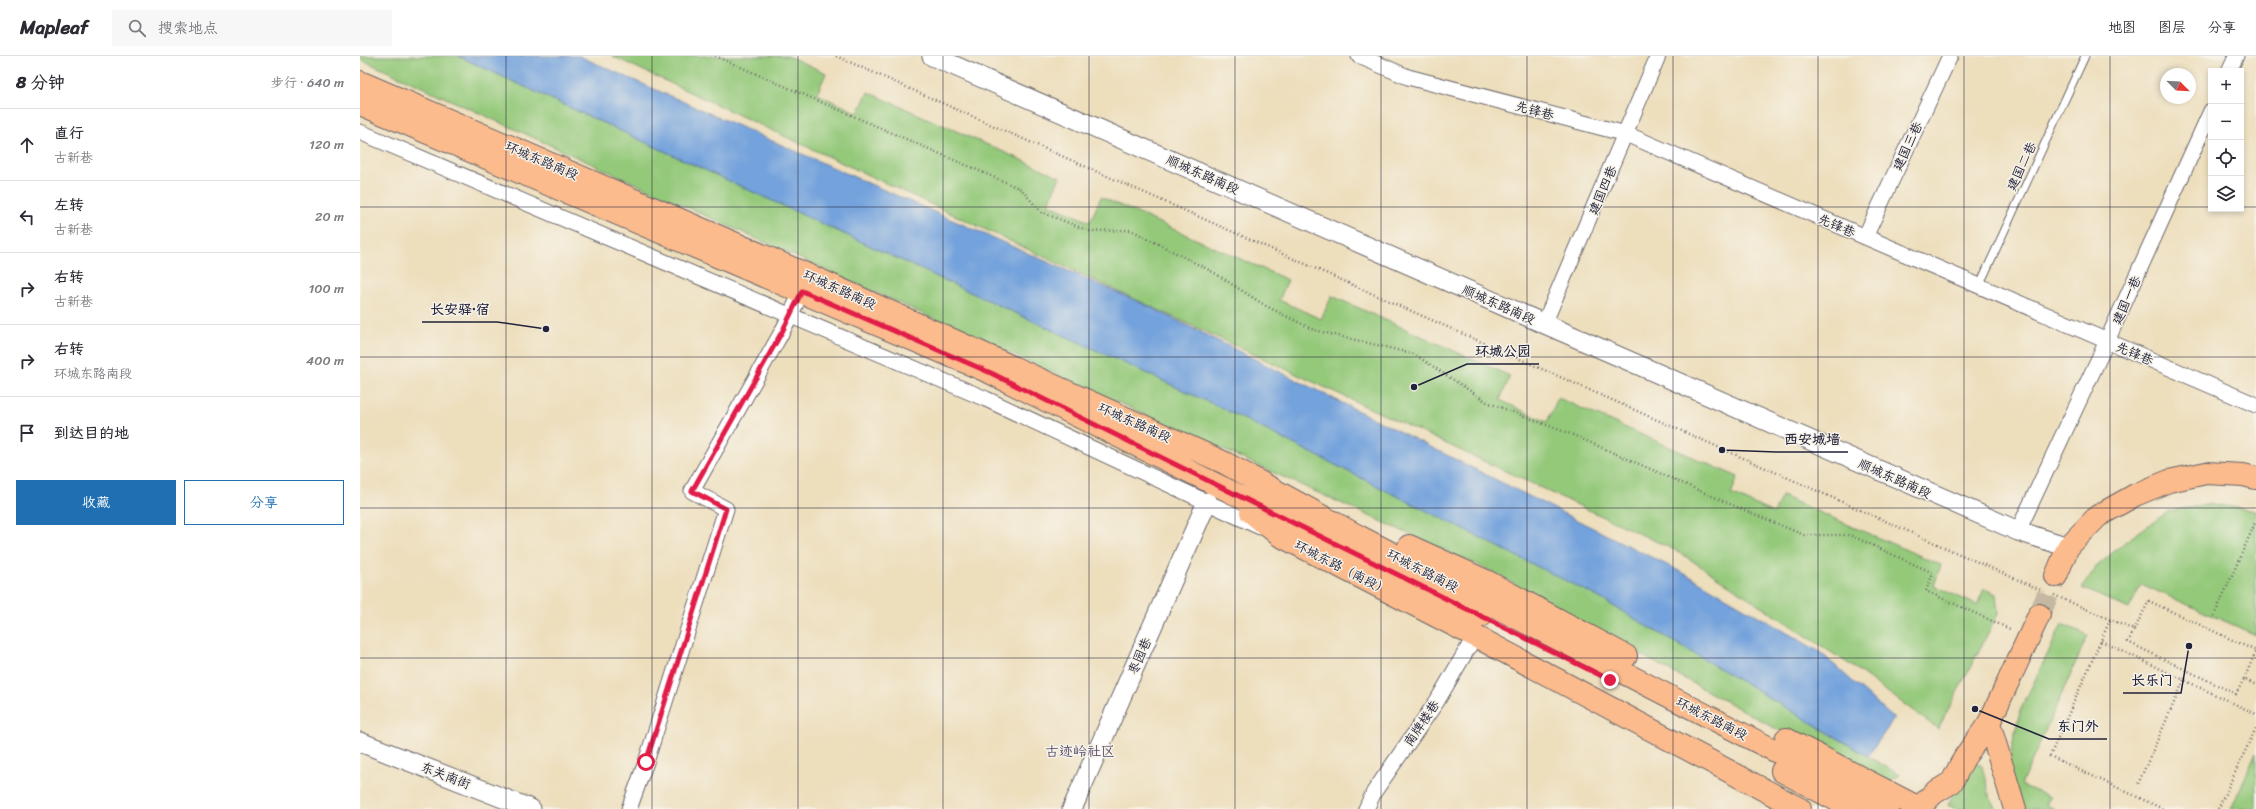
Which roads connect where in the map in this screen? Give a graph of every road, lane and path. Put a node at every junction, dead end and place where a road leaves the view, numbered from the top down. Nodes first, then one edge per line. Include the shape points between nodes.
1 (716, 56) edge
2 (836, 56) edge
3 (932, 56) edge
4 (1360, 56) edge
5 (1658, 56) edge
6 (1950, 56) edge
7 (2085, 56) edge
8 (2236, 56) edge
9 (2230, 68) edge
10 (360, 82) edge
11 (360, 104) edge
12 (2208, 118) edge
13 (360, 132) edge
14 (1626, 134) junction
15 (1865, 237) junction
16 (1979, 286) junction
17 (802, 291) junction
18 (789, 317) junction
19 (1544, 324) junction
20 (2107, 341) junction
21 (2256, 405) edge
22 (1225, 463) junction
23 (2252, 473) edge
24 (1212, 494) junction
25 (2256, 521) edge
26 (2018, 531) junction
27 (2068, 547) junction
28 (2051, 587) junction
29 (2039, 615) tunnel mouth
30 (2214, 616) dead end
31 (2110, 620) junction
32 (2134, 630) junction
33 (1475, 636) junction
34 (2028, 637) junction
35 (2101, 641) junction
36 (2256, 651) edge
37 (2184, 679) junction
38 (2244, 679) junction
39 (2256, 685) edge
40 (2256, 714) edge
41 (1989, 724) junction
42 (2256, 728) edge
43 (360, 742) edge
44 (2138, 784) dead end
45 (531, 809) edge
46 (630, 809) edge
47 (1072, 809) edge
48 (1366, 809) edge
49 (1800, 809) edge
50 (1853, 809) edge
51 (1888, 809) edge
52 (1920, 809) edge
53 (2015, 809) edge
54 (2163, 809) edge
55 (2218, 809) edge

1 - 34 path via 1021,190 1041,212 1089,231 1131,230 1213,272 1266,306 1314,330 1414,354 1487,402 1573,435 1804,535 1850,535 1933,573 1926,591
2 - 28 path
3 - 19 street, 顺城东路南段
4 - 14 street, 先锋巷 via 1408,77
5 - 14 street, 建国四巷
6 - 15 street, 建国三巷
7 - 16 lane, 建国二巷
8 - 9 street
10 - 22 main road, 环城东路南段 via 822,281
11 - 17 main road, 环城东路南段
12 - 20 street, 建国一巷
13 - 18 street
14 - 15 street, 先锋巷
14 - 19 street, 建国四巷
15 - 16 street, 先锋巷
16 - 20 street, 先锋巷
17 - 18 street
17 - 24 main road, 环城东路南段 via 991,373
18 - 24 street
18 - 46 street via 692,491 726,509
19 - 26 street, 顺城东路南段
20 - 21 street, 先锋巷
20 - 26 street, 建国一巷
22 - 51 main road, 环城东路南段 via 1358,536
22 - 52 main road via 1488,582
23 - 27 main road via 2206,473 2169,481 2135,495 2098,516
24 - 33 main road, 环城东路（南段） via 1279,535
24 - 47 street, 枣园巷
24 - 50 main road, 环城东路南段 via 1610,680
25 - 30 path
26 - 27 street, 顺城东路南段
27 - 28 main road
28 - 31 path
29 - 34 main road
31 - 32 path
31 - 35 path
32 - 36 path via 2149,601
32 - 38 path via 2128,642 2236,694
33 - 48 street, 南牌楼巷 via 1436,701 1374,792
33 - 49 main road, 环城东路（南段）
34 - 41 main road
35 - 37 path
35 - 54 path via 2050,756
36 - 38 path
37 - 40 path
37 - 44 path
38 - 39 path
41 - 52 main road via 1964,758 1952,782 1934,793
41 - 53 main road
42 - 55 path
43 - 45 street, 东关南街

